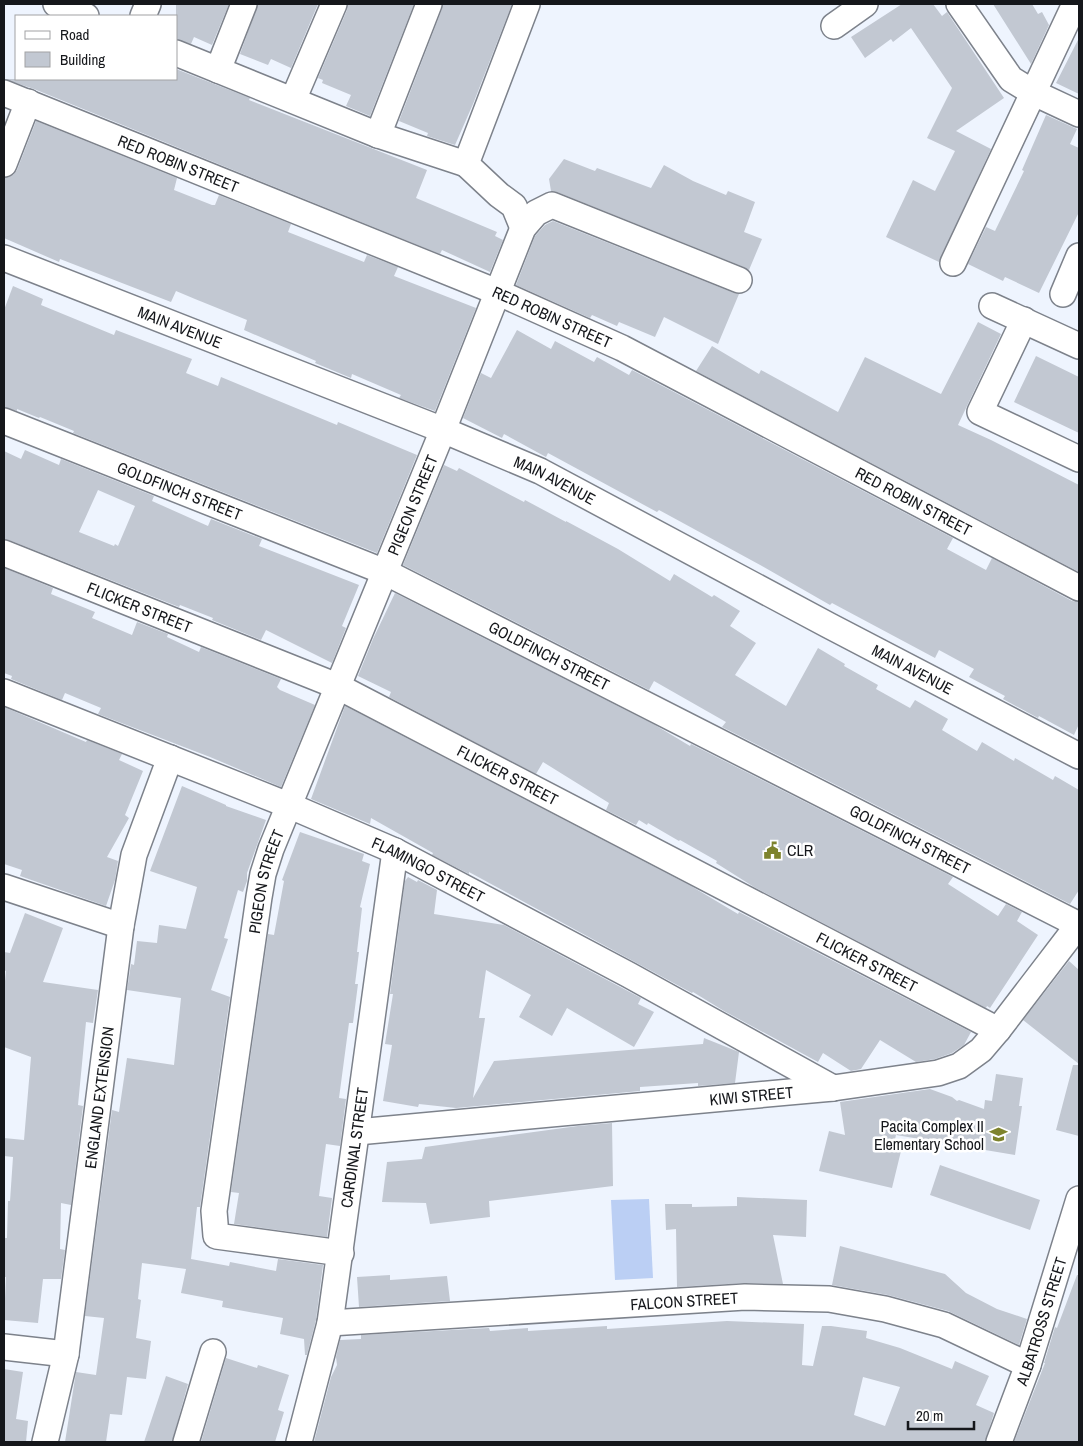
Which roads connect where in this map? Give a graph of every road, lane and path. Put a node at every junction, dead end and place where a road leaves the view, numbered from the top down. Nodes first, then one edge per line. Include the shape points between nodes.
1 (57, 4) edge
2 (244, 4) edge
3 (334, 4) edge
4 (429, 4) edge
5 (527, 4) edge
6 (865, 4) edge
7 (959, 4) edge
8 (1075, 4) edge
9 (84, 15) edge
10 (834, 26) dead end
11 (178, 54) edge
12 (218, 70) junction
13 (1032, 92) junction
14 (4, 93) edge
15 (293, 100) junction
16 (28, 102) junction
17 (1079, 114) edge
18 (378, 135) junction
19 (4, 164) edge
20 (466, 164) junction
21 (522, 228) junction
22 (1079, 256) edge
23 (4, 258) edge
24 (953, 262) dead end
25 (738, 280) dead end
26 (497, 292) junction
27 (1062, 294) dead end
28 (992, 306) dead end
29 (1024, 320) junction
30 (1079, 346) edge
31 (4, 422) edge
32 (442, 430) junction
33 (1079, 459) edge
34 (4, 553) edge
35 (385, 572) junction
36 (1079, 588) edge
37 (337, 686) junction
38 (4, 692) edge
39 (1079, 756) edge
40 (170, 758) junction
41 (288, 805) junction
42 (394, 851) junction
43 (4, 887) edge
44 (1079, 924) edge
45 (121, 926) junction
46 (998, 1030) junction
47 (834, 1088) junction
48 (357, 1132) junction
49 (1079, 1199) edge
50 (341, 1253) junction
51 (330, 1323) junction
52 (4, 1347) edge
53 (213, 1352) dead end
54 (66, 1354) junction
55 (1028, 1365) junction
56 (44, 1442) edge
57 (186, 1442) edge
58 (299, 1442) edge
59 (999, 1442) edge

1 - 9 street
2 - 12 street
3 - 15 street
4 - 18 street
5 - 20 street
6 - 10 street
7 - 13 street via 1011,79
8 - 13 street
11 - 12 street
12 - 15 street
13 - 17 street
13 - 24 street
14 - 16 street, RED ROBIN STREET
15 - 18 street
16 - 19 street
16 - 26 street, RED ROBIN STREET
18 - 20 street
20 - 21 street via 514,206
21 - 25 street via 536,213 552,205
21 - 26 street, PIGEON STREET
22 - 27 street
23 - 32 street, MAIN AVENUE
26 - 32 street, PIGEON STREET
26 - 36 street, RED ROBIN STREET via 622,348
28 - 29 street
29 - 30 street
29 - 33 street via 980,412
31 - 35 street, GOLDFINCH STREET
32 - 35 street, PIGEON STREET
32 - 39 street, MAIN AVENUE via 540,471
34 - 37 street, FLICKER STREET
35 - 37 street, PIGEON STREET
35 - 44 street, GOLDFINCH STREET
37 - 41 street, PIGEON STREET
37 - 46 street, FLICKER STREET
38 - 40 street, FLAMINGO STREET
40 - 41 street, FLAMINGO STREET
40 - 45 street, ENGLAND EXTENSION via 134,854
41 - 42 street, FLAMINGO STREET
41 - 50 street, PIGEON STREET via 263,874 259,897 214,1211 216,1236
42 - 47 street, FLAMINGO STREET
42 - 48 street, CARDINAL STREET
43 - 45 street
44 - 46 street, KIWI STREET
45 - 54 street, ENGLAND EXTENSION
46 - 47 street, KIWI STREET via 981,1050 959,1066 938,1073
47 - 48 street, KIWI STREET
48 - 50 street, CARDINAL STREET
49 - 55 street, ALBATROSS STREET
50 - 51 street, CARDINAL STREET
51 - 55 street, FALCON STREET via 745,1297 829,1299 885,1309 944,1325
51 - 58 street, CARDINAL STREET
52 - 54 street
53 - 57 street
54 - 56 street, ENGLAND EXTENSION
55 - 59 street, ALBATROSS STREET

